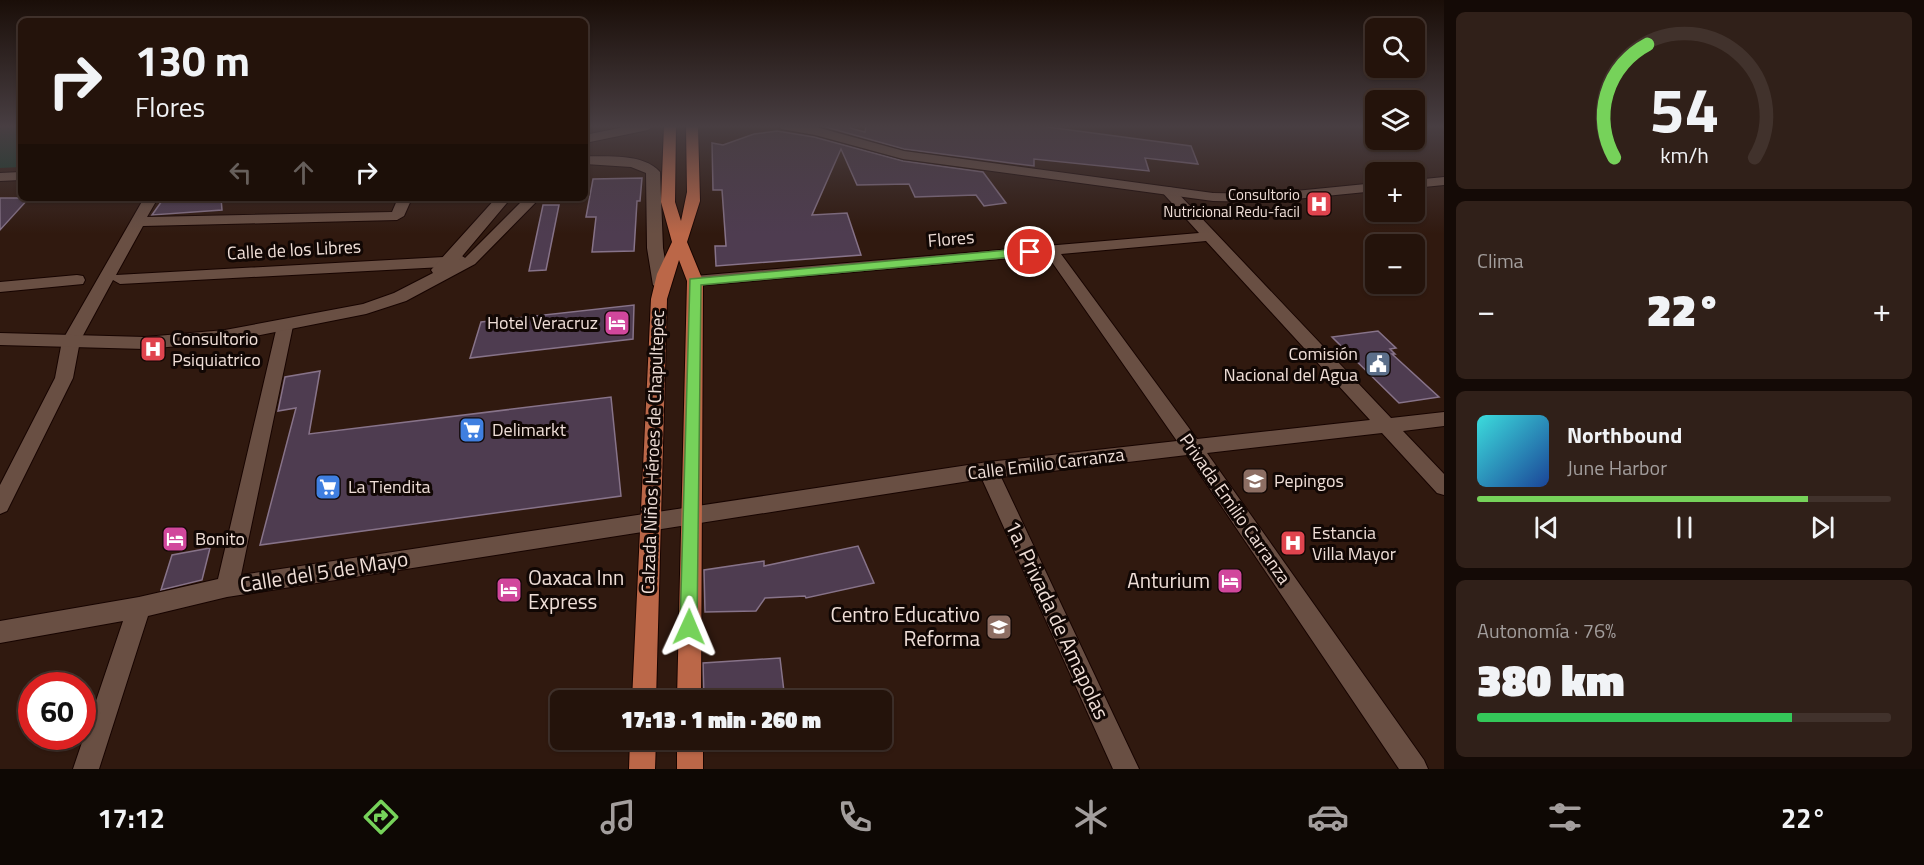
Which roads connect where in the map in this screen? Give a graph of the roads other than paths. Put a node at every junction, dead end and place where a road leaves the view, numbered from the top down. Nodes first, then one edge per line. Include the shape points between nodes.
1 (610, 162) edge
2 (669, 162) edge
3 (692, 162) edge
4 (954, 162) edge
5 (18, 176) edge
6 (0, 177) edge
7 (1444, 181) edge
8 (1425, 183) edge
9 (1365, 188) edge
10 (1168, 191) junction
11 (149, 201) edge
12 (404, 201) edge
13 (501, 201) edge
14 (530, 201) edge
15 (136, 222) junction
16 (1212, 236) junction
17 (680, 243) junction
18 (1052, 250) junction
19 (450, 261) junction
20 (470, 261) junction
21 (120, 279) dead end
22 (77, 280) dead end
23 (695, 281) junction
24 (424, 283) junction
25 (661, 285) junction
26 (0, 287) edge
27 (285, 326) junction
28 (0, 339) edge
29 (71, 341) junction
30 (1444, 418) edge
31 (1387, 425) junction
32 (1192, 447) junction
33 (988, 470) junction
34 (1444, 487) edge
35 (0, 505) edge
36 (691, 514) junction
37 (650, 520) junction
38 (227, 587) junction
39 (139, 608) junction
40 (0, 632) edge
41 (644, 690) edge
42 (689, 690) edge
43 (643, 750) edge
44 (690, 750) edge
45 (87, 769) edge
46 (642, 769) edge
47 (690, 769) edge
48 (1126, 769) edge
49 (1415, 769) edge

1 - 25 street via 638,164 653,172 655,249
2 - 17 main road, Calzada Niños Héroes de Chapultepec via 668,202
3 - 17 main road, Calzada Niños Héroes de Chapultepec via 693,202
4 - 10 street
5 - 6 street
7 - 8 street
9 - 10 street via 1265,198
10 - 16 street
11 - 15 street
12 - 15 street via 397,216
13 - 19 street
14 - 20 street
15 - 29 street
16 - 18 street, Flores
16 - 31 street
17 - 23 main road, Calzada Niños Héroes de Chapultepec
17 - 25 main road, Calzada Niños Héroes de Chapultepec
18 - 23 street, Flores
18 - 32 street, Privada Emilio Carranza
19 - 20 street, Calle de los Libres
19 - 21 street, Calle de los Libres
19 - 24 street
20 - 24 street
22 - 26 street
23 - 36 main road, Calzada Niños Héroes de Chapultepec
24 - 27 street via 366,309
25 - 37 main road, Calzada Niños Héroes de Chapultepec
27 - 29 street via 145,343
27 - 38 street
28 - 29 street
29 - 35 street via 64,378
30 - 31 street, Calle Emilio Carranza
31 - 32 street, Calle Emilio Carranza
31 - 34 street
32 - 33 street, Calle Emilio Carranza
32 - 49 street, Privada Emilio Carranza
33 - 36 street, Calle Emilio Carranza
33 - 48 street, 1a. Privada de Amapolas
36 - 37 street, Calle Emilio Carranza
36 - 42 main road, Calzada Niños Héroes de Chapultepec
37 - 38 street, Calle del 5 de Mayo
37 - 41 main road, Calzada Niños Héroes de Chapultepec
38 - 39 street, Calle del 5 de Mayo
39 - 40 street, Calle del 5 de Mayo
39 - 45 street
43 - 46 main road
44 - 47 main road

